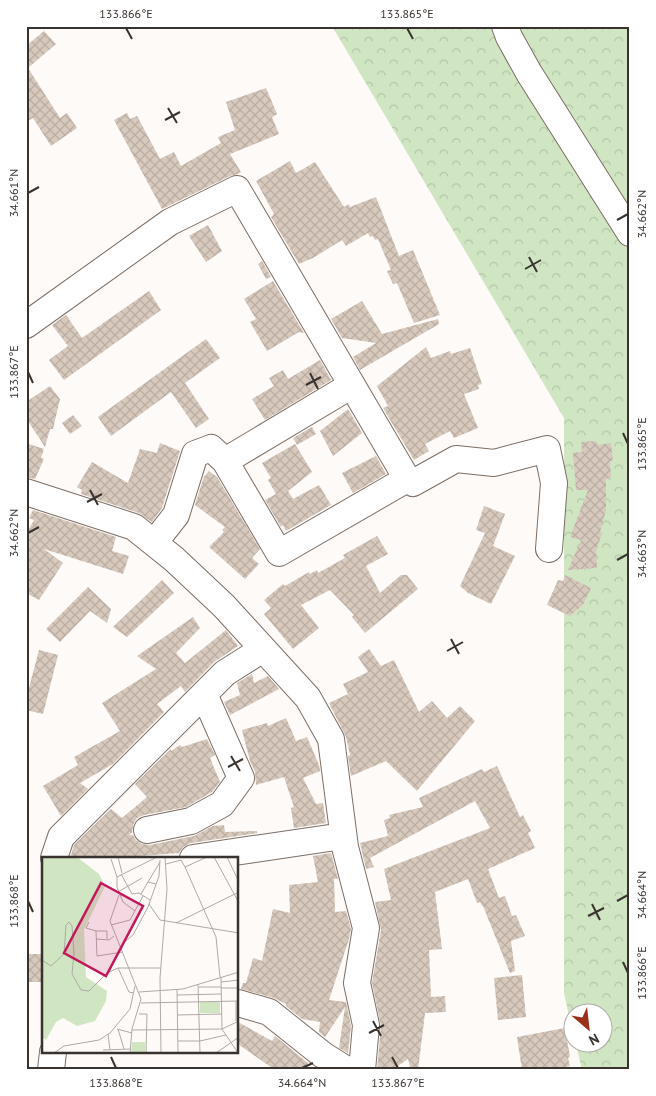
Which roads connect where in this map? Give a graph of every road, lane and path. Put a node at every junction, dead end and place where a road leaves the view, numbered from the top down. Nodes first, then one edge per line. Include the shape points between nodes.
1 (505, 26) edge
2 (630, 233) edge
3 (26, 325) edge
4 (352, 385) junction
5 (225, 461) junction
6 (407, 479) junction
7 (26, 492) edge
8 (154, 543) junction
9 (549, 549) dead end
10 (263, 649) junction
11 (204, 694) junction
12 (147, 830) dead end
13 (343, 836) junction
14 (54, 857) edge
15 (200, 857) edge
16 (239, 1003) edge
17 (53, 1054) edge
18 (52, 1070) edge
19 (347, 1070) edge
20 (362, 1070) edge

1 - 2 street via 530,73
3 - 4 street via 170,222 237,189
4 - 5 street
4 - 6 street
5 - 6 street via 279,553
5 - 8 street via 211,448 195,454 176,515
6 - 9 street via 413,483 456,459 494,463 547,449 554,483
7 - 8 street via 134,527
8 - 10 street via 224,606
10 - 11 street via 225,673
10 - 13 street via 308,698 331,739
11 - 12 street via 241,778 222,804 192,821
11 - 14 street via 61,837
13 - 15 street
13 - 20 street via 366,928 357,983 366,1025
16 - 19 street via 269,1012
17 - 18 street

